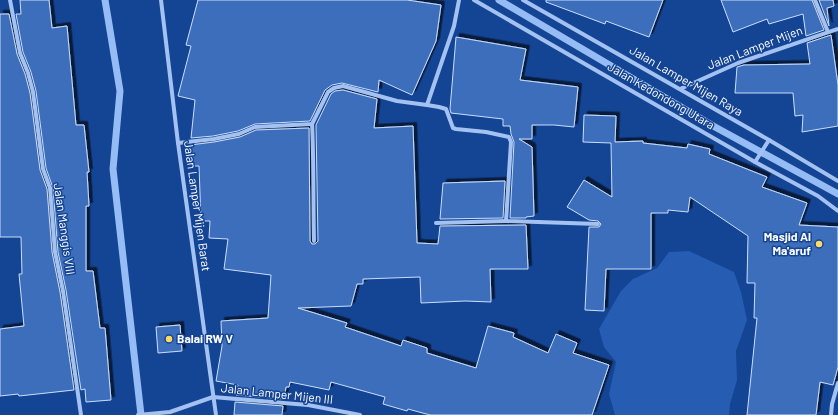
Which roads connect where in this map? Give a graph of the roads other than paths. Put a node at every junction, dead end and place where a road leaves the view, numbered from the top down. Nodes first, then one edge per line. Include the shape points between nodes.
1 (10, 0) edge
2 (161, 0) edge
3 (459, 0) edge
4 (474, 0) edge
5 (523, 0) edge
6 (815, 0) edge
7 (838, 30) edge
8 (828, 32) junction
9 (680, 89) junction
10 (427, 105) junction
11 (312, 124) junction
12 (769, 140) junction
13 (178, 144) junction
14 (755, 162) junction
15 (838, 181) edge
16 (838, 211) edge
17 (506, 221) junction
18 (436, 223) dead end
19 (598, 224) dead end
20 (314, 241) dead end
21 (838, 383) edge
22 (213, 397) junction
23 (81, 415) edge
24 (138, 415) edge
25 (216, 415) edge
26 (360, 415) edge
27 (831, 415) edge

1 - 23 street, Jalan Manggis VIII via 20,53 33,92 44,169 50,188 55,252
2 - 13 street, Jalan Lamper Mijen Barat
3 - 10 street via 454,26
4 - 14 street, Jalan Kedondong Utara
5 - 9 street, Jalan Lamper Mijen Raya
6 - 8 street
7 - 8 street, Jalan Lamper Mijen
8 - 9 street, Jalan Lamper Mijen via 738,63
9 - 12 street, Jalan Lamper Mijen Raya
10 - 11 street via 398,101 343,86 328,92
10 - 17 street via 446,109 453,128 509,137 511,142
11 - 13 street via 254,127 239,134
11 - 20 street
12 - 14 street
12 - 15 street, Jalan Lamper Mijen Raya
13 - 22 street, Jalan Lamper Mijen Barat
14 - 16 street, Jalan Kedondong Utara via 818,196
17 - 18 street
17 - 19 street
21 - 27 street
22 - 24 street, Jalan Lamper Mijen III via 170,412
22 - 25 street, Jalan Lamper Mijen Barat
22 - 26 street, Jalan Lamper Mijen III via 308,405

